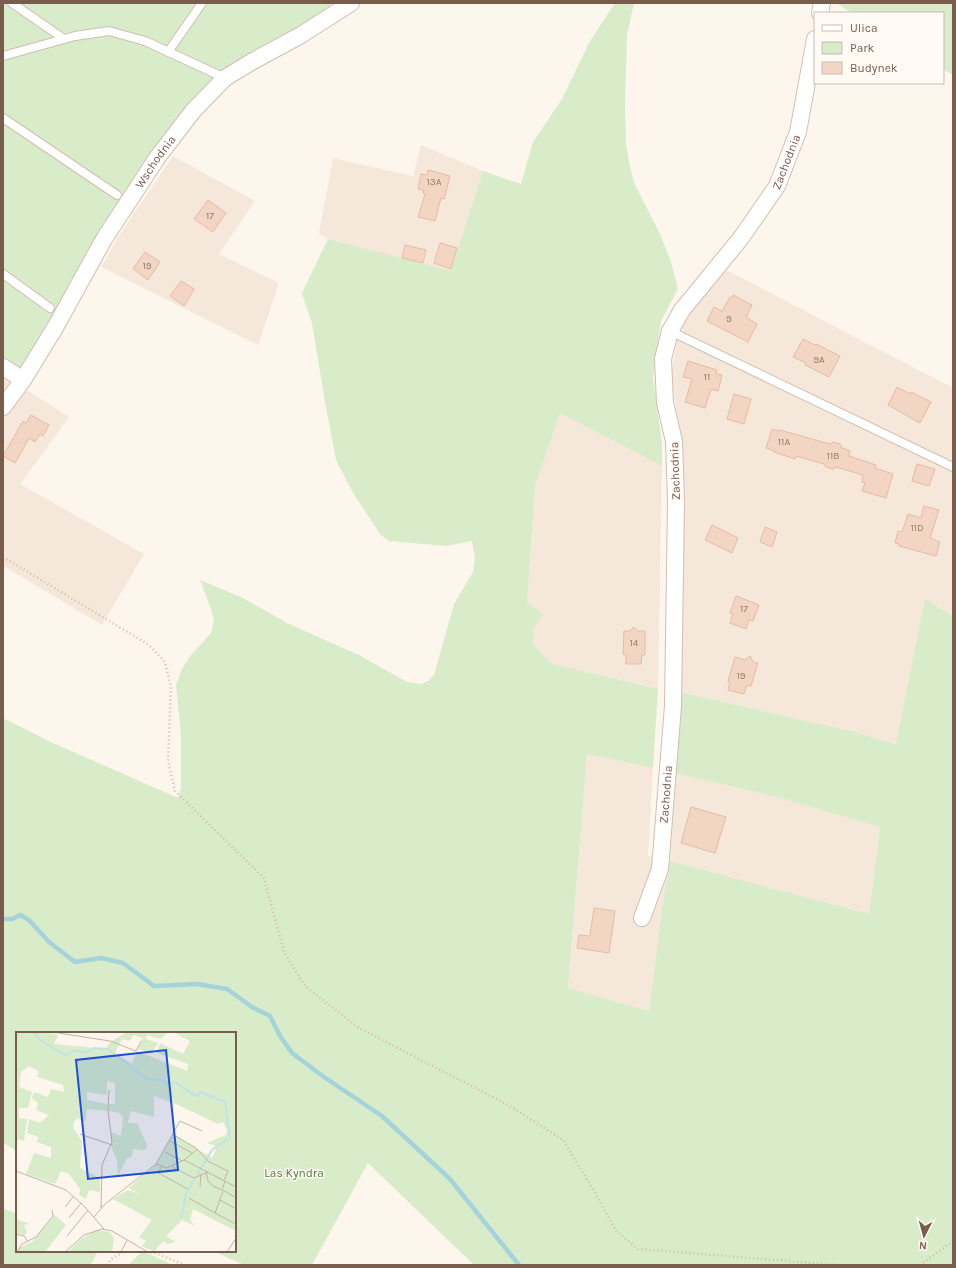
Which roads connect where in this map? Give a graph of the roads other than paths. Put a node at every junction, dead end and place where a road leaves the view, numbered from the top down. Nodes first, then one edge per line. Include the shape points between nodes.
1 (12, 3) edge
2 (202, 3) edge
3 (351, 3) edge
4 (64, 39) junction
5 (814, 44) edge
6 (168, 52) junction
7 (3, 56) edge
8 (225, 78) junction
9 (3, 118) edge
10 (117, 195) dead end
11 (3, 274) edge
12 (50, 308) dead end
13 (670, 331) junction
14 (3, 367) edge
15 (23, 380) junction
16 (3, 407) edge
17 (953, 467) edge
18 (642, 918) dead end

1 - 4 lane
2 - 6 lane
3 - 8 street, Wschodnia
4 - 6 lane via 109,31 145,41
4 - 7 lane
5 - 13 street, Zachodnia via 798,132 777,186 741,238 682,310
6 - 8 lane
8 - 15 street, Wschodnia via 193,110 157,158 104,239
9 - 10 lane
11 - 12 lane
13 - 17 lane
13 - 18 street, Zachodnia via 663,359 665,403 674,441 676,500 673,706 660,869
14 - 15 street
15 - 16 street, Wschodnia

